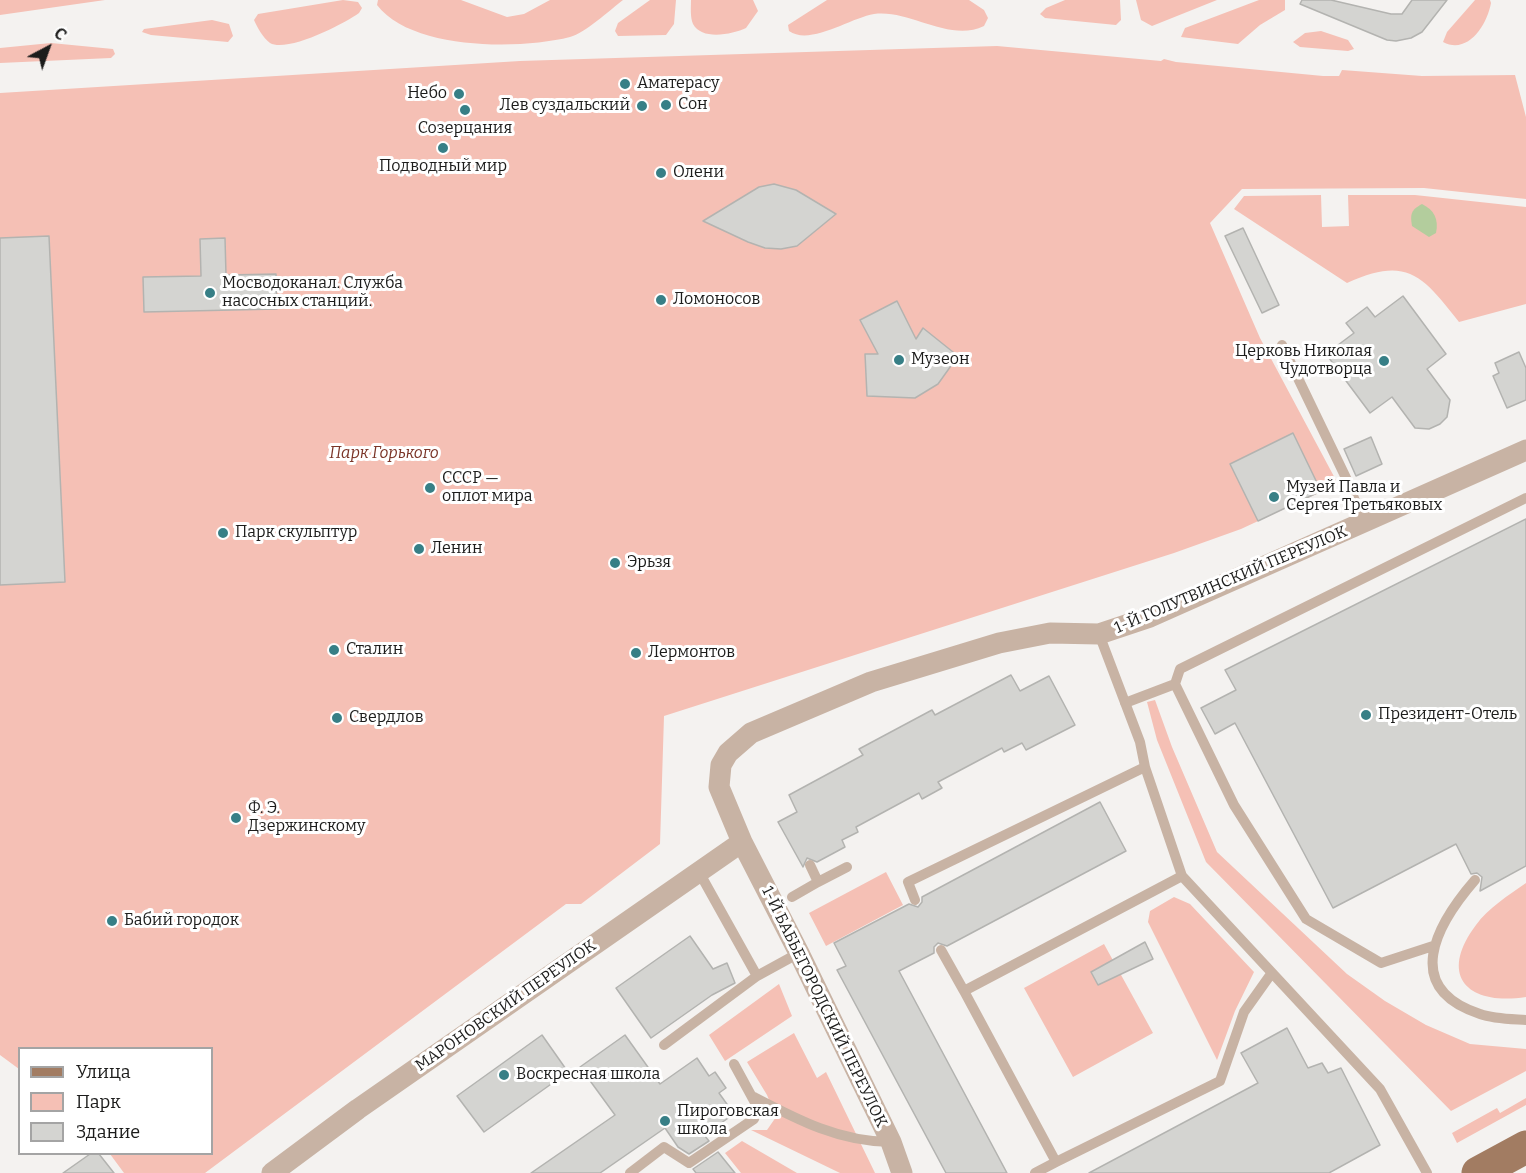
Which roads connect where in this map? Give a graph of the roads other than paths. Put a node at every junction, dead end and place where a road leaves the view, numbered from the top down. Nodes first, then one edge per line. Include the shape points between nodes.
1 (1282, 345) dead end
2 (1526, 450) edge
3 (1526, 498) edge
4 (1364, 524) junction
5 (1099, 634) junction
6 (1175, 684) junction
7 (1125, 703) junction
8 (728, 753) joint
9 (1145, 766) junction
10 (742, 842) junction
11 (810, 865) dead end
12 (847, 867) dead end
13 (699, 872) junction
14 (1182, 876) junction
15 (1475, 880) dead end
16 (818, 882) junction
17 (792, 897) dead end
18 (915, 900) dead end
19 (1433, 946) junction
20 (941, 950) dead end
21 (799, 952) junction
22 (1271, 974) junction
23 (757, 976) junction
24 (964, 992) junction
25 (1526, 1020) edge
26 (664, 1045) dead end
27 (734, 1064) dead end
28 (754, 1097) junction
29 (891, 1142) junction
30 (1526, 1147) edge
31 (1056, 1162) junction
32 (272, 1173) edge
33 (630, 1173) edge
34 (902, 1173) edge
35 (1035, 1173) edge
36 (1427, 1173) edge
37 (1478, 1173) edge

1 - 4 lane
2 - 4 street, 1-Й ГОЛУТВИНСКИЙ ПЕРЕУЛОК
3 - 6 lane via 1180,669
4 - 5 street, 1-Й ГОЛУТВИНСКИЙ ПЕРЕУЛОК via 1150,617
5 - 7 lane
5 - 8 street, 1-Й ГОЛУТВИНСКИЙ ПЕРЕУЛОК via 1050,633 999,643 871,682 751,733
6 - 7 lane
6 - 19 lane via 1234,805 1306,919 1381,963
7 - 9 lane
8 - 10 street, 1-Й БАБЬЕГОРОДСКИЙ ПЕРЕУЛОК via 719,787
9 - 14 lane
9 - 18 lane via 908,882
10 - 13 street, МАРОНОВСКИЙ ПЕРЕУЛОК
10 - 21 street, 1-Й БАБЬЕГОРОДСКИЙ ПЕРЕУЛОК
11 - 16 lane
12 - 16 lane
13 - 23 lane
13 - 32 street, МАРОНОВСКИЙ ПЕРЕУЛОК
14 - 22 lane
14 - 24 lane
15 - 19 lane via 1456,901
16 - 17 lane
19 - 25 lane via 1431,960 1438,984 1457,1004 1482,1015
20 - 24 lane
21 - 23 lane
21 - 29 street, 1-Й БАБЬЕГОРОДСКИЙ ПЕРЕУЛОК
22 - 31 lane via 1244,1012 1220,1081
22 - 36 lane via 1380,1089
23 - 26 lane
24 - 31 lane
27 - 28 lane
28 - 29 lane via 809,1126 863,1142
28 - 33 lane via 758,1108 754,1119 689,1163 664,1147
29 - 34 street, 1-Й БАБЬЕГОРОДСКИЙ ПЕРЕУЛОК
30 - 37 main road
31 - 35 lane

